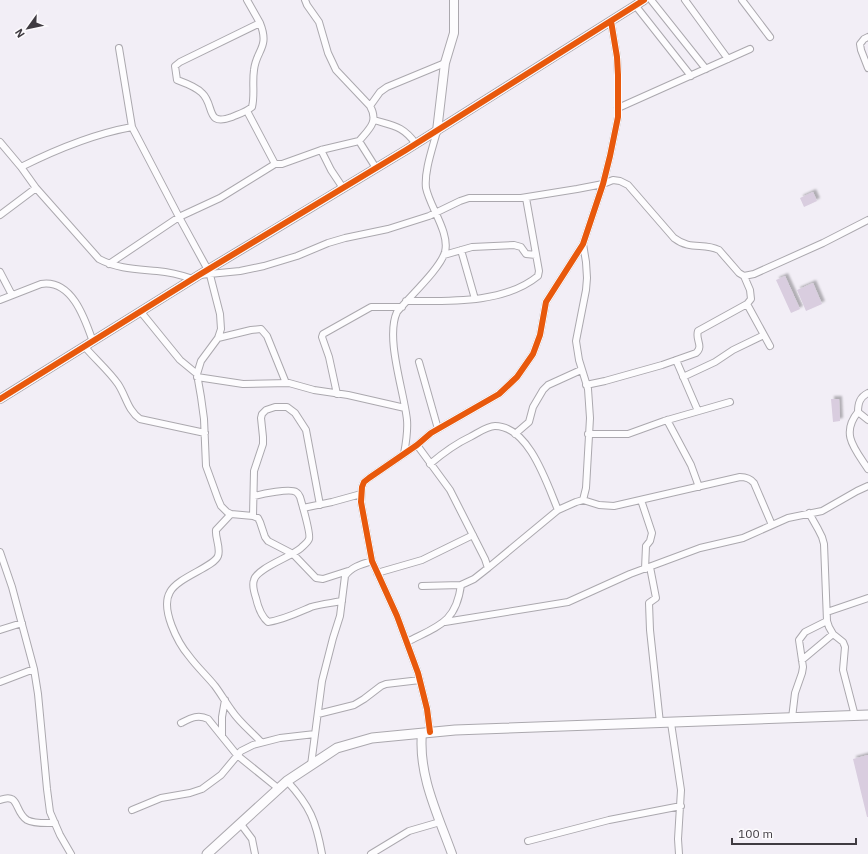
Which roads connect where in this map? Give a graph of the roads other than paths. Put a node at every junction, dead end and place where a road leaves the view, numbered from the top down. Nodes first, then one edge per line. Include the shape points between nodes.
1 (247, 0) edge
2 (305, 0) edge
3 (454, 0) edge
4 (644, 0) edge
5 (651, 0) edge
6 (685, 0) edge
7 (742, 0) edge
8 (635, 5) junction
9 (611, 21) junction
10 (260, 23) junction
11 (770, 37) dead end
12 (868, 37) edge
13 (119, 48) dead end
14 (750, 49) dead end
15 (728, 59) junction
16 (445, 63) junction
17 (868, 68) edge
18 (706, 69) junction
19 (691, 76) junction
20 (370, 106) junction
21 (618, 108) junction
22 (247, 111) junction
23 (374, 120) junction
24 (132, 127) junction
25 (437, 131) junction
26 (359, 141) junction
27 (0, 142) edge
28 (416, 144) junction
29 (322, 150) junction
30 (275, 164) junction
31 (21, 167) junction
32 (376, 168) junction
33 (603, 184) junction
34 (36, 188) junction
35 (343, 188) junction
36 (526, 198) junction
37 (436, 213) junction
38 (0, 215) edge
39 (178, 217) junction
40 (868, 220) edge
41 (583, 244) junction
42 (461, 250) junction
43 (444, 255) junction
44 (536, 255) junction
45 (109, 264) junction
46 (0, 272) edge
47 (209, 273) junction
48 (744, 276) junction
49 (196, 277) junction
50 (12, 295) junction
51 (475, 299) junction
52 (0, 300) edge
53 (406, 301) junction
54 (748, 304) junction
55 (402, 307) junction
56 (141, 312) junction
57 (764, 335) junction
58 (218, 338) junction
59 (93, 342) junction
60 (84, 346) junction
61 (770, 346) dead end
62 (676, 360) junction
63 (419, 362) dead end
64 (581, 370) junction
65 (197, 376) junction
66 (684, 377) junction
67 (286, 383) junction
68 (586, 385) junction
69 (337, 394) junction
70 (868, 394) edge
71 (0, 400) edge
72 (730, 402) dead end
73 (405, 408) junction
74 (698, 411) junction
75 (858, 412) junction
76 (667, 420) junction
77 (868, 420) edge
78 (438, 429) junction
79 (204, 433) junction
80 (515, 434) junction
81 (588, 434) junction
82 (417, 445) junction
83 (404, 454) junction
84 (430, 464) junction
85 (868, 469) edge
86 (868, 486) edge
87 (699, 487) junction
88 (361, 494) junction
89 (254, 496) junction
90 (583, 500) junction
91 (641, 500) junction
92 (320, 505) junction
93 (303, 508) junction
94 (558, 510) junction
95 (809, 513) junction
96 (232, 514) junction
97 (253, 516) junction
98 (772, 525) junction
99 (473, 535) junction
100 (293, 554) junction
101 (1, 556) edge
102 (372, 560) junction
103 (488, 568) junction
104 (647, 568) junction
105 (348, 571) junction
106 (377, 573) junction
107 (461, 585) junction
108 (422, 586) dead end
109 (868, 598) edge
110 (342, 601) junction
111 (827, 612) junction
112 (827, 620) junction
113 (445, 622) junction
114 (22, 623) junction
115 (0, 630) edge
116 (833, 634) junction
117 (407, 642) junction
118 (802, 660) junction
119 (34, 669) junction
120 (420, 680) junction
121 (0, 682) edge
122 (225, 700) junction
123 (868, 710) edge
124 (318, 714) junction
125 (868, 715) edge
126 (855, 716) junction
127 (792, 718) junction
128 (181, 723) dead end
129 (660, 723) junction
130 (671, 723) junction
131 (426, 732) junction
132 (315, 734) junction
133 (222, 736) junction
134 (261, 742) junction
135 (237, 755) junction
136 (311, 765) junction
137 (288, 781) junction
138 (279, 789) junction
139 (0, 800) edge
140 (681, 806) junction
141 (132, 810) dead end
142 (440, 822) junction
143 (55, 823) junction
144 (240, 823) junction
145 (528, 841) dead end
146 (71, 854) edge
147 (207, 854) edge
148 (255, 854) edge
149 (322, 854) edge
150 (371, 854) edge
151 (452, 854) edge
152 (679, 854) edge

1 - 10 street
2 - 20 street via 319,22 336,70
3 - 16 street via 454,33
4 - 8 street
5 - 18 street
6 - 15 street
7 - 11 street
8 - 9 street
8 - 19 street
9 - 21 street via 617,58
9 - 25 street
10 - 22 street via 264,41 254,65 254,101
10 - 22 street via 175,66 177,80 201,91 216,120
12 - 17 street via 860,44
13 - 24 street
14 - 15 street
15 - 18 street
16 - 20 street via 387,87
16 - 25 street
18 - 19 street
19 - 21 street
20 - 23 street
21 - 33 street
22 - 30 street
23 - 26 street
23 - 28 street via 405,130
24 - 31 street via 91,136
24 - 39 street
25 - 28 street
25 - 37 street via 426,181
26 - 29 street
26 - 32 street
27 - 31 street
28 - 32 street
29 - 30 street via 290,162
29 - 35 street
30 - 39 street via 220,198
31 - 34 street
32 - 35 street
33 - 36 street
33 - 41 street
33 - 48 street via 614,180 628,185 680,243 687,246 709,246 719,250
34 - 38 street
34 - 45 street via 92,252
35 - 47 street
36 - 37 street via 469,198
36 - 44 street
37 - 43 street via 445,240
37 - 47 street via 388,229 328,243 264,266
39 - 45 street
39 - 47 street
40 - 48 street via 823,244
41 - 64 street via 587,278 576,341
41 - 78 street via 549,296 537,344 517,377 492,399
42 - 43 street
42 - 44 street via 514,245 526,254
42 - 51 street
43 - 53 street
44 - 51 street via 539,271 533,280 512,292
45 - 49 street
46 - 50 street
47 - 49 street
47 - 58 street via 221,318
48 - 54 street via 751,296
49 - 56 street
50 - 52 street
50 - 59 street via 42,284 58,285 83,314
51 - 53 street via 446,302
53 - 55 street
54 - 57 street
54 - 62 street via 698,331 699,350
55 - 69 street via 371,307 323,334
55 - 73 street via 394,319 393,328
56 - 59 street
56 - 65 street via 176,356
57 - 61 street
57 - 66 street
58 - 65 street via 201,361
58 - 67 street via 261,330 267,336
59 - 60 street
60 - 71 street
60 - 79 street via 118,384 129,407 140,419
62 - 66 street
62 - 68 street
63 - 78 street
64 - 68 street
64 - 80 street via 548,385 533,407 529,422
65 - 67 street via 243,384
65 - 79 street via 202,397
66 - 74 street
67 - 69 street
68 - 81 street via 590,397
69 - 73 street
70 - 75 street via 860,400
72 - 74 street
73 - 83 street via 407,428
74 - 76 street
75 - 77 street
75 - 85 street via 850,425 851,439
76 - 81 street via 628,434
76 - 87 street
78 - 82 street
79 - 96 street via 206,466 210,479 221,506
80 - 84 street via 496,426 490,427 450,448
80 - 94 street via 522,438 532,453
81 - 90 street via 586,488
82 - 83 street
82 - 84 street
83 - 88 street via 364,482
84 - 99 street via 450,490
86 - 95 street via 822,511
87 - 91 street
87 - 98 street via 740,477 750,479
88 - 92 street
88 - 102 street
89 - 92 street via 254,471 263,437 262,414 275,407 287,407 295,413 306,430
89 - 93 street via 295,491
89 - 97 street
90 - 91 street via 607,506
90 - 94 street
91 - 104 street via 652,533 645,549
92 - 93 street
93 - 100 street via 310,536 309,540
94 - 103 street
95 - 98 street
95 - 111 street via 822,537
96 - 97 street
96 - 122 street via 216,530 219,552 216,560 177,584 170,592 167,604 180,643
97 - 100 street via 258,518 268,541
98 - 104 street via 736,541 700,548
99 - 103 street
99 - 106 street via 422,560
100 - 105 street via 316,578 323,579
100 - 110 street via 264,568 254,580 258,606 268,622 312,607
101 - 114 street
102 - 105 street
102 - 106 street
103 - 107 street via 474,580
104 - 113 street via 568,602
104 - 129 street via 656,598 649,602
105 - 110 street
106 - 117 street
107 - 108 street
107 - 113 street via 455,609
109 - 111 street
110 - 124 street via 322,681
111 - 112 street
112 - 116 street
112 - 118 street via 801,636 799,640
113 - 117 street
114 - 115 street
114 - 119 street
116 - 118 street
116 - 126 street via 845,647 843,670
117 - 120 street
118 - 127 street via 802,673 796,687
119 - 121 street
119 - 143 street via 48,801
120 - 124 street via 386,684 354,705
120 - 131 street via 427,709
122 - 133 street
122 - 134 street
123 - 126 street via 858,712
124 - 132 street
125 - 126 main road
126 - 127 main road
127 - 130 main road
128 - 133 street via 203,716
129 - 130 main road
129 - 131 main road
130 - 140 street
131 - 136 main road via 358,741 337,748
131 - 142 street via 421,748 425,774
132 - 134 street
132 - 136 street
133 - 135 street
134 - 135 street
135 - 138 street
135 - 141 street via 221,775 202,789 161,798
136 - 137 main road
137 - 138 main road
137 - 149 street via 304,800 312,815
138 - 144 main road
139 - 143 street via 7,797 15,801 23,817 28,821
140 - 145 street via 608,820
140 - 152 street
142 - 150 street via 410,831
142 - 151 street
143 - 146 street
144 - 147 main road
144 - 148 street via 252,839

